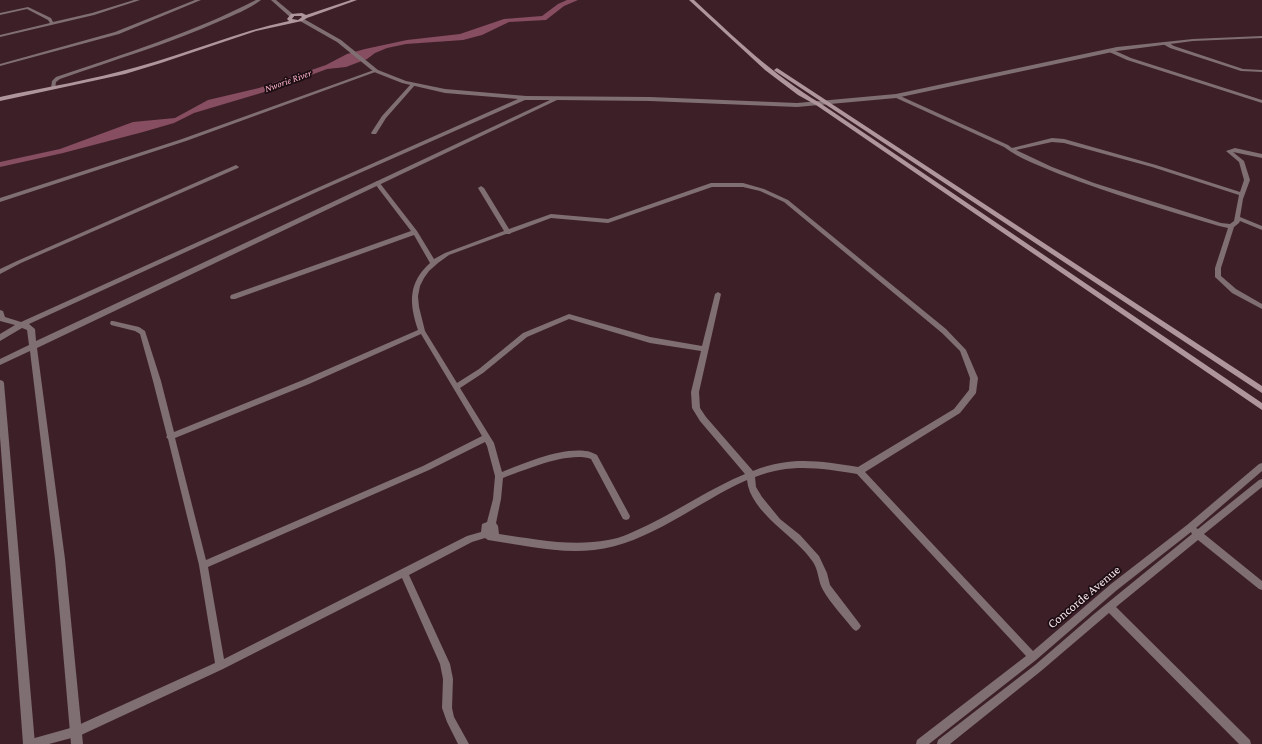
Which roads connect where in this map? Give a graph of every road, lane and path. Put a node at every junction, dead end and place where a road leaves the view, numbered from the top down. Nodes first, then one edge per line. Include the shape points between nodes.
1 (138, 0) edge
2 (199, 0) edge
3 (259, 0) edge
4 (276, 0) edge
5 (346, 0) edge
6 (355, 0) edge
7 (691, 0) edge
8 (699, 0) edge
9 (130, 1) edge
10 (0, 14) edge
11 (300, 14) junction
12 (292, 18) junction
13 (304, 18) junction
14 (52, 24) junction
15 (0, 36) edge
16 (1262, 37) edge
17 (1165, 43) junction
18 (1109, 50) junction
19 (0, 65) edge
20 (376, 71) junction
21 (1262, 71) edge
22 (413, 85) junction
23 (53, 86) junction
24 (0, 95) edge
25 (896, 96) junction
26 (526, 98) junction
27 (557, 98) junction
28 (0, 99) edge
29 (1262, 102) edge
30 (829, 103) junction
31 (818, 104) junction
32 (374, 133) dead end
33 (1011, 150) junction
34 (1262, 156) edge
35 (236, 166) dead end
36 (377, 183) junction
37 (481, 188) dead end
38 (1242, 194) junction
39 (0, 200) edge
40 (1237, 218) junction
41 (1231, 226) junction
42 (1262, 228) edge
43 (415, 232) junction
44 (508, 232) junction
45 (433, 262) junction
46 (0, 272) edge
47 (718, 294) dead end
48 (233, 297) dead end
49 (1262, 307) edge
50 (0, 313) edge
51 (113, 323) dead end
52 (23, 324) junction
53 (422, 331) junction
54 (0, 338) edge
55 (34, 346) junction
56 (705, 349) junction
57 (0, 362) edge
58 (0, 383) edge
59 (456, 387) junction
60 (1262, 390) edge
61 (1262, 407) edge
62 (170, 437) junction
63 (487, 437) junction
64 (1262, 466) edge
65 (859, 472) junction
66 (750, 475) junction
67 (499, 476) junction
68 (1262, 482) edge
69 (626, 516) dead end
70 (494, 527) junction
71 (1190, 528) junction
72 (486, 534) junction
73 (1198, 535) junction
74 (514, 539) junction
75 (203, 565) junction
76 (404, 574) junction
77 (1262, 586) edge
78 (1109, 607) junction
79 (856, 626) dead end
80 (1033, 657) junction
81 (220, 666) junction
82 (75, 732) junction
83 (30, 744) edge
84 (77, 744) edge
85 (464, 744) edge
86 (921, 744) edge
87 (942, 744) edge
88 (1246, 744) edge

1 - 9 street
2 - 19 street via 117,33
3 - 23 street via 198,29 58,78
4 - 12 street
5 - 11 main road
6 - 13 main road
7 - 31 main road via 763,65
8 - 30 main road via 783,74
9 - 14 street
10 - 14 street via 28,8 50,19
11 - 12 main road
11 - 13 main road
12 - 13 main road
12 - 23 main road via 138,69
13 - 20 street
14 - 15 street
16 - 17 street
17 - 18 street
17 - 21 street via 1243,70
18 - 25 street
18 - 29 street via 1129,59
20 - 22 street
20 - 39 street via 184,140
22 - 26 street via 472,95
22 - 32 street via 384,117
23 - 24 main road
23 - 28 main road
25 - 30 street
25 - 33 street
26 - 27 street
26 - 52 street
27 - 31 street
27 - 36 street
30 - 31 street
30 - 60 main road
31 - 61 main road
33 - 38 street via 1052,140 1064,140
33 - 41 street via 1062,173 1114,192
34 - 38 street via 1229,151 1241,161 1247,180
35 - 46 street
36 - 43 street
36 - 55 street
37 - 44 street
38 - 40 street
40 - 41 street via 1235,225
40 - 42 street
41 - 49 street via 1218,268 1218,277 1234,291
43 - 45 street
43 - 48 street
44 - 45 street via 447,254
44 - 65 street via 551,216 608,221 711,185 743,185 786,201 944,331 963,350 974,378 973,391 957,411
45 - 53 street via 424,272 415,292 414,306
47 - 56 street
50 - 52 street via 2,318 10,322
51 - 62 street via 143,333
52 - 54 street
52 - 55 street via 31,329
53 - 59 street
53 - 62 street via 306,382
55 - 57 street
55 - 82 street via 60,559
56 - 59 street via 650,340 569,316 525,335 481,371
56 - 66 street via 695,392 696,408
58 - 83 street
59 - 63 street
62 - 75 street
63 - 67 street
63 - 75 street via 426,468
64 - 71 street, Concorde Avenue
65 - 66 street via 823,464 799,464 776,467
65 - 80 street
66 - 74 street via 676,516 634,536 610,544 583,548
66 - 79 street via 752,488 759,500 777,522 797,538 816,559 826,587
67 - 69 street via 571,455 590,454
67 - 70 street
68 - 73 street, Concorde Avenue
70 - 72 street via 488,525
70 - 74 street
71 - 73 street
71 - 80 street, Concorde Avenue via 1114,587
72 - 74 street
72 - 76 street via 470,539
73 - 77 street
73 - 78 street, Concorde Avenue
75 - 81 street
76 - 81 street
76 - 85 street via 445,664 448,679 447,708
78 - 87 street, Concorde Avenue via 1038,668
78 - 88 street
80 - 86 street, Concorde Avenue
81 - 82 street
82 - 83 street
82 - 84 street

